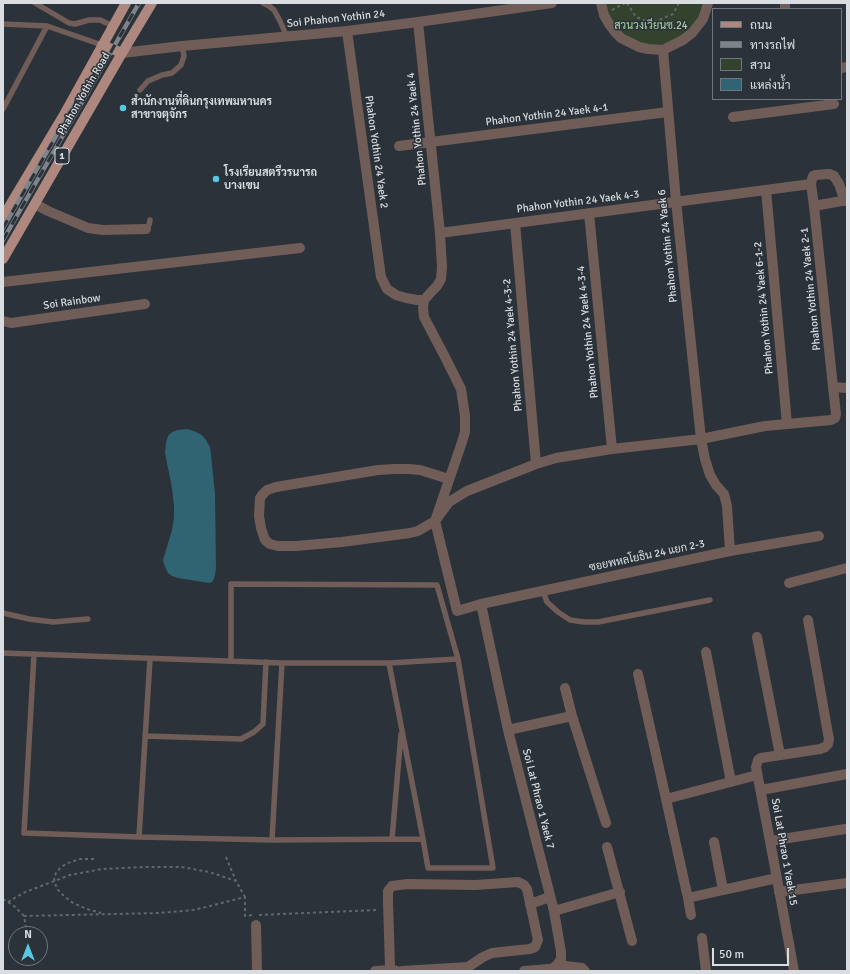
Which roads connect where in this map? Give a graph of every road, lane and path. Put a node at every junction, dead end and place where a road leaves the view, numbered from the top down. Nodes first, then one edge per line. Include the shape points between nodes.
1 (35, 3) edge
2 (126, 3) edge
3 (152, 3) edge
4 (263, 3) edge
5 (552, 3) edge
6 (600, 3) edge
7 (626, 3) edge
8 (680, 3) edge
9 (708, 3) edge
10 (495, 7) edge
11 (604, 15) junction
12 (418, 22) junction
13 (3, 24) edge
14 (47, 26) junction
15 (113, 26) junction
16 (347, 31) junction
17 (287, 37) junction
18 (102, 45) junction
19 (182, 46) junction
20 (663, 50) junction
21 (122, 53) junction
22 (140, 90) dead end
23 (834, 106) edge
24 (3, 109) edge
25 (668, 112) junction
26 (733, 117) dead end
27 (430, 142) junction
28 (398, 146) dead end
29 (811, 187) junction
30 (766, 190) junction
31 (846, 200) edge
32 (676, 202) junction
33 (35, 204) junction
34 (814, 206) junction
35 (588, 213) junction
36 (3, 217) edge
37 (515, 222) junction
38 (148, 225) dead end
39 (440, 233) junction
40 (300, 248) dead end
41 (3, 259) edge
42 (3, 282) edge
43 (424, 300) junction
44 (145, 304) dead end
45 (3, 321) edge
46 (833, 387) junction
47 (847, 388) edge
48 (787, 424) junction
49 (701, 439) junction
50 (612, 449) junction
51 (536, 464) junction
52 (449, 478) junction
53 (434, 521) junction
54 (819, 536) dead end
55 (730, 551) junction
56 (847, 568) edge
57 (789, 583) dead end
58 (543, 591) junction
59 (710, 600) dead end
60 (481, 604) junction
61 (3, 613) edge
62 (88, 619) dead end
63 (808, 620) dead end
64 (757, 637) dead end
65 (706, 652) dead end
66 (3, 653) edge
67 (34, 654) junction
68 (150, 658) junction
69 (458, 659) junction
70 (231, 661) junction
71 (266, 662) junction
72 (282, 663) junction
73 (389, 663) junction
74 (638, 674) dead end
75 (565, 688) dead end
76 (572, 716) junction
77 (402, 725) junction
78 (508, 730) junction
79 (145, 736) junction
80 (780, 755) junction
81 (847, 774) edge
82 (758, 775) junction
83 (731, 782) junction
84 (761, 790) junction
85 (666, 799) junction
86 (606, 823) dead end
87 (845, 828) dead end
88 (139, 837) junction
89 (392, 839) junction
90 (423, 839) junction
91 (272, 840) junction
92 (770, 841) junction
93 (714, 842) dead end
94 (607, 846) dead end
95 (226, 857) dead end
96 (94, 859) dead end
97 (777, 878) junction
98 (54, 880) junction
99 (236, 881) junction
100 (847, 882) edge
101 (723, 890) junction
102 (620, 892) junction
103 (779, 892) junction
104 (687, 894) dead end
105 (244, 897) junction
106 (550, 897) junction
107 (3, 899) edge
108 (8, 902) junction
109 (530, 904) junction
110 (388, 909) junction
111 (554, 911) junction
112 (107, 914) junction
113 (691, 915) dead end
114 (24, 916) junction
115 (256, 925) dead end
116 (26, 926) edge
117 (702, 938) dead end
118 (632, 941) dead end
119 (552, 968) edge
120 (257, 971) edge
121 (375, 971) edge
122 (397, 971) edge
123 (524, 971) edge
124 (585, 971) edge
125 (706, 971) edge
126 (794, 971) edge

1 - 15 lane via 69,23 100,20
2 - 15 main road, Phahon Yothin Road
3 - 21 main road, Phahon Yothin Road / 1
4 - 17 lane via 274,10
5 - 10 street, Soi Phahon Yothin 24
6 - 11 street
7 - 8 path via 636,17 652,23 673,14
7 - 11 path
9 - 20 street via 703,19 692,33
10 - 12 street, Soi Phahon Yothin 24
11 - 20 street via 621,38 648,49
12 - 16 street, Soi Phahon Yothin 24
12 - 27 street, Phahon Yothin 24 Yaek 4
13 - 14 lane
14 - 18 lane
14 - 24 lane
15 - 18 main road, Phahon Yothin Road
16 - 17 street, Soi Phahon Yothin 24
16 - 43 street, Phahon Yothin 24 Yaek 2 via 381,277 387,289 396,295
17 - 19 street, Soi Phahon Yothin 24
18 - 21 main road
18 - 36 main road, Phahon Yothin Road / 1
19 - 21 street, Soi Phahon Yothin 24
19 - 22 lane via 184,56 181,65 172,73 148,81
20 - 25 street, Phahon Yothin 24 Yaek 6
21 - 33 main road, Phahon Yothin Road / 1
23 - 26 street
25 - 27 street, Phahon Yothin 24 Yaek 4-1
25 - 32 street, Phahon Yothin 24 Yaek 6
27 - 28 street, Phahon Yothin 24 Yaek 4-1
27 - 39 street, Phahon Yothin 24 Yaek 4
29 - 30 street, Phahon Yothin 24 Yaek 4-3
29 - 31 street via 813,176 829,174 834,176
29 - 34 street, Phahon Yothin 24 Yaek 2-1
30 - 32 street, Phahon Yothin 24 Yaek 4-3
30 - 48 street, Phahon Yothin 24 Yaek 6-1-2
31 - 34 street
32 - 35 street, Phahon Yothin 24 Yaek 4-3
32 - 49 street, Phahon Yothin 24 Yaek 6
33 - 38 street via 88,228 103,230
33 - 41 main road, Phahon Yothin Road / 1
34 - 46 street, Phahon Yothin 24 Yaek 2-1
35 - 37 street, Phahon Yothin 24 Yaek 4-3
35 - 50 street, Phahon Yothin 24 Yaek 4-3-4
37 - 39 street, Phahon Yothin 24 Yaek 4-3
37 - 51 street, Phahon Yothin 24 Yaek 4-3-2
39 - 43 street via 441,279
40 - 42 street
43 - 52 street via 424,317 456,378 463,401 465,432
44 - 45 street, Soi Rainbow via 11,323
46 - 47 street
46 - 48 street, Phahon Yothin 24 Yaek 2-1 via 835,418
48 - 49 street, Phahon Yothin 24 Yaek 2-1
49 - 50 street, Phahon Yothin 24 Yaek 2-1
49 - 55 street, Phahon Yothin 24 Yaek 6 via 710,475 724,494 728,506
50 - 51 street, Phahon Yothin 24 Yaek 2-1 via 556,458
51 - 53 street, Phahon Yothin 24 Yaek 2-1 via 467,491 449,502
52 - 53 street
52 - 53 street via 408,468 378,470 276,486 267,490 260,498 261,528 265,540 278,546 342,542 410,533
53 - 60 street, ซอยพหลโยธิน 24 แยก 2-3 via 457,610
54 - 55 street, ซอยพหลโยธิน 24 แยก 2-3
55 - 58 street, ซอยพหลโยธิน 24 แยก 2-3 via 588,577
56 - 57 street
58 - 59 lane via 547,602 558,612 570,620 584,622 598,622
58 - 60 street, ซอยพหลโยธิน 24 แยก 2-3 via 518,593
60 - 78 street, Soi Lat Phrao 1 Yaek 7
61 - 62 lane via 52,622
63 - 80 street via 829,740 825,747 820,749
64 - 80 street
65 - 83 street
66 - 67 lane
67 - 68 lane
67 - 88 lane via 24,833
68 - 70 lane
68 - 79 lane
69 - 70 lane via 437,585 231,584
69 - 73 lane
69 - 90 lane via 493,868 428,868
70 - 71 lane
71 - 72 lane
71 - 79 lane via 263,724 254,732 241,739
72 - 73 lane
72 - 91 lane
73 - 77 lane
74 - 85 street
75 - 76 street
76 - 78 street
76 - 86 street
77 - 89 lane
77 - 90 lane
78 - 106 street, Soi Lat Phrao 1 Yaek 7
79 - 88 lane
80 - 82 street, Soi Lat Phrao 1 Yaek 15 via 758,760
81 - 84 street
82 - 83 street
82 - 84 street, Soi Lat Phrao 1 Yaek 15
83 - 85 street
84 - 92 street, Soi Lat Phrao 1 Yaek 15
85 - 104 street
87 - 92 street
88 - 91 lane
89 - 90 lane
89 - 91 lane
92 - 97 street, Soi Lat Phrao 1 Yaek 15
93 - 101 street
94 - 102 street
95 - 99 path
96 - 98 path via 80,859 68,863 56,873
97 - 101 street
97 - 103 street, Soi Lat Phrao 1 Yaek 15
98 - 99 path via 102,869 182,867
98 - 108 path via 22,893
98 - 112 path via 57,889 73,903
99 - 105 path
100 - 103 street
101 - 113 street via 688,898
102 - 111 street
102 - 118 street
103 - 126 street, Soi Lat Phrao 1 Yaek 15
105 - 110 path via 245,916
105 - 112 path via 193,910
106 - 109 street
106 - 111 street, Soi Lat Phrao 1 Yaek 7
107 - 108 path
108 - 114 path
109 - 110 street via 527,889 524,884 518,882 476,885 407,884 392,886 388,891
109 - 122 street via 538,940 535,947 530,950 492,953 468,967
110 - 122 street via 390,967
111 - 119 street, Soi Lat Phrao 1 Yaek 7 via 561,959
112 - 114 path
114 - 116 path
115 - 120 street
117 - 125 street
119 - 123 street
119 - 124 street via 582,968
121 - 122 street

